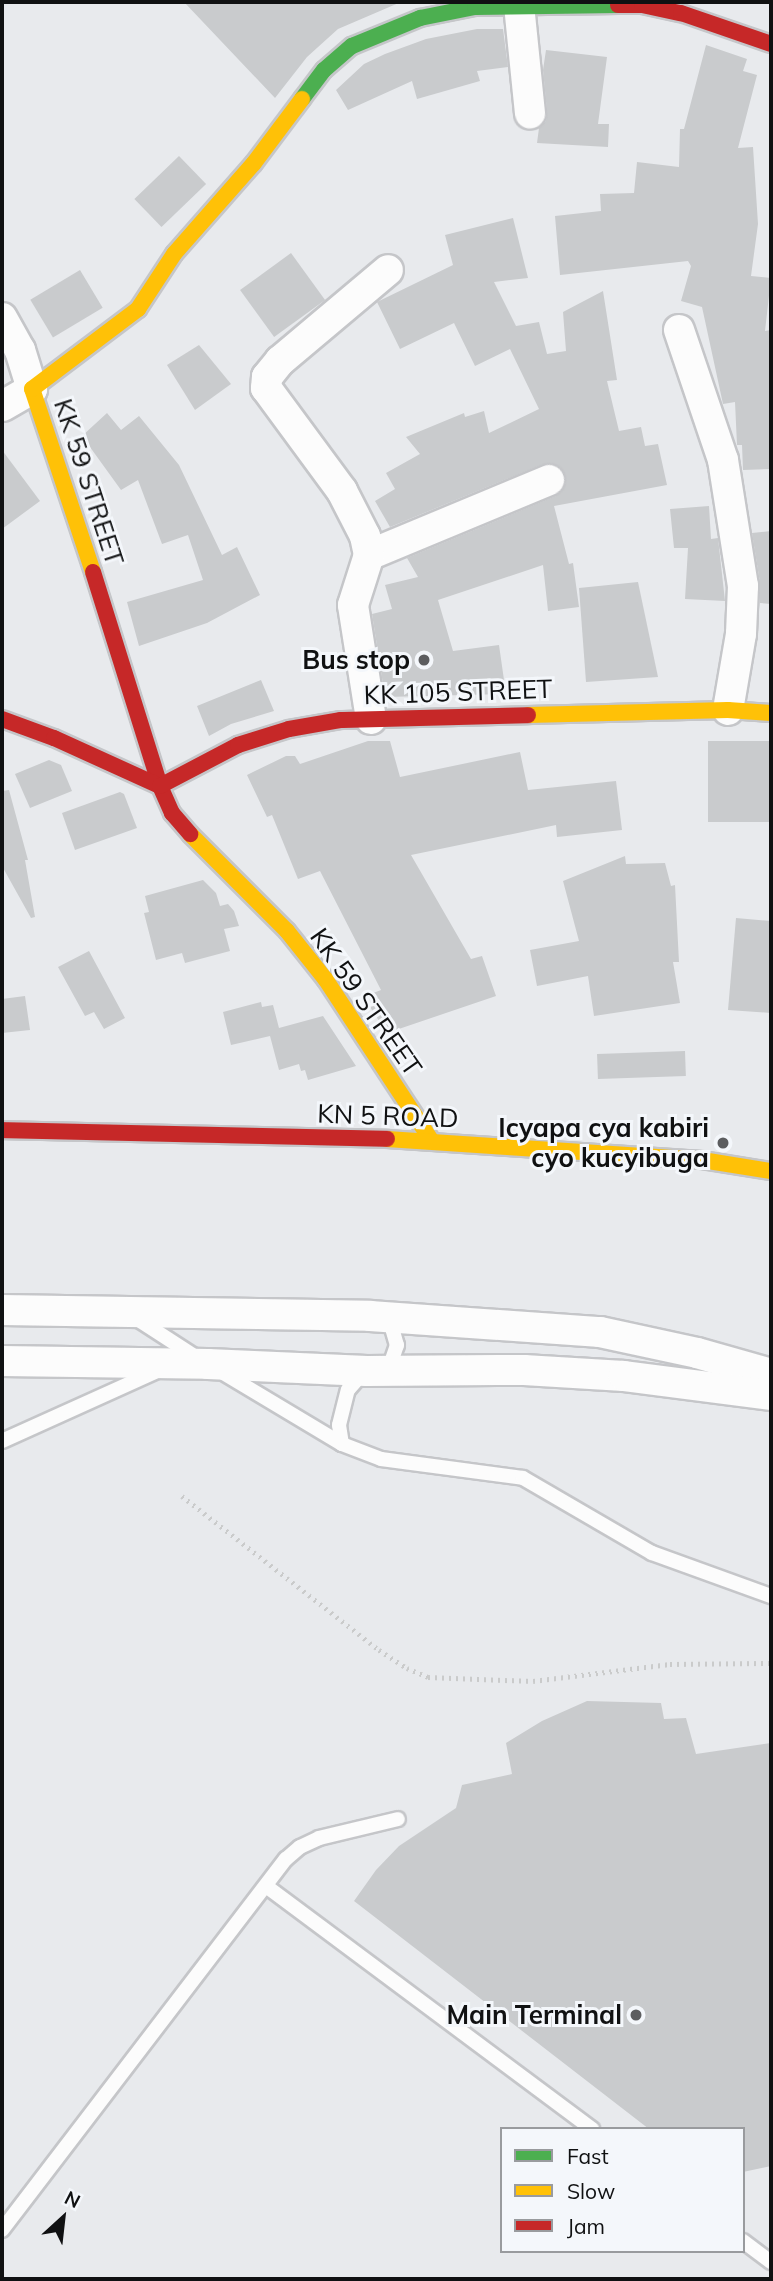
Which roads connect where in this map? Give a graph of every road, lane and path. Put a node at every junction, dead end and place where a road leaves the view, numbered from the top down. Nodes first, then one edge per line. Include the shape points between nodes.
1 (519, 5) junction
2 (771, 44) edge
3 (530, 113) dead end
4 (388, 270) dead end
5 (2, 318) edge
6 (679, 330) dead end
7 (32, 389) junction
8 (2, 406) edge
9 (549, 480) dead end
10 (369, 555) junction
11 (729, 710) junction
12 (771, 713) edge
13 (2, 719) edge
14 (370, 719) junction
15 (160, 786) junction
16 (2, 1130) edge
17 (431, 1140) junction
18 (771, 1171) edge
19 (2, 1310) edge
20 (124, 1311) junction
21 (370, 1316) junction
22 (2, 1361) edge
23 (173, 1363) junction
24 (208, 1364) junction
25 (366, 1371) junction
26 (771, 1374) edge
27 (771, 1395) edge
28 (2, 1441) edge
29 (342, 1444) junction
30 (182, 1496) dead end
31 (771, 1596) edge
32 (771, 1663) edge
33 (398, 1819) dead end
34 (266, 1886) junction
35 (589, 2127) edge
36 (2, 2230) edge
37 (745, 2242) edge
38 (771, 2262) edge

1 - 2 street, KK 59 STREET via 642,5 681,13
1 - 3 street
1 - 7 street, KK 59 STREET via 475,7 419,19 376,34 338,56 301,97 254,163 173,254 138,309
4 - 10 street via 280,361 267,377 266,388 342,491 365,536
5 - 7 street via 20,350
6 - 11 street via 723,460 743,586
7 - 8 street
7 - 15 street, KK 59 STREET
9 - 10 street
10 - 14 street via 353,605
11 - 12 street, KK 105 STREET
11 - 14 street, KK 105 STREET
13 - 15 street
14 - 15 street, KK 105 STREET via 289,729 238,745
15 - 17 street, KK 59 STREET via 172,813 201,849 287,931 326,980
16 - 17 street, KN 5 ROAD
17 - 18 street, KN 5 ROAD via 702,1160
19 - 20 street
20 - 21 street
20 - 24 lane
21 - 25 lane via 392,1328 397,1345 391,1362
21 - 26 street via 600,1332
22 - 23 street
23 - 24 street
23 - 28 lane
24 - 25 street
24 - 29 lane
25 - 27 street via 624,1376
25 - 29 lane via 348,1390 339,1425
29 - 31 lane via 381,1459 523,1478 652,1553
30 - 32 path via 379,1650 428,1677 533,1681 670,1664
33 - 34 lane via 300,1847
34 - 35 lane
34 - 36 lane
37 - 38 lane

